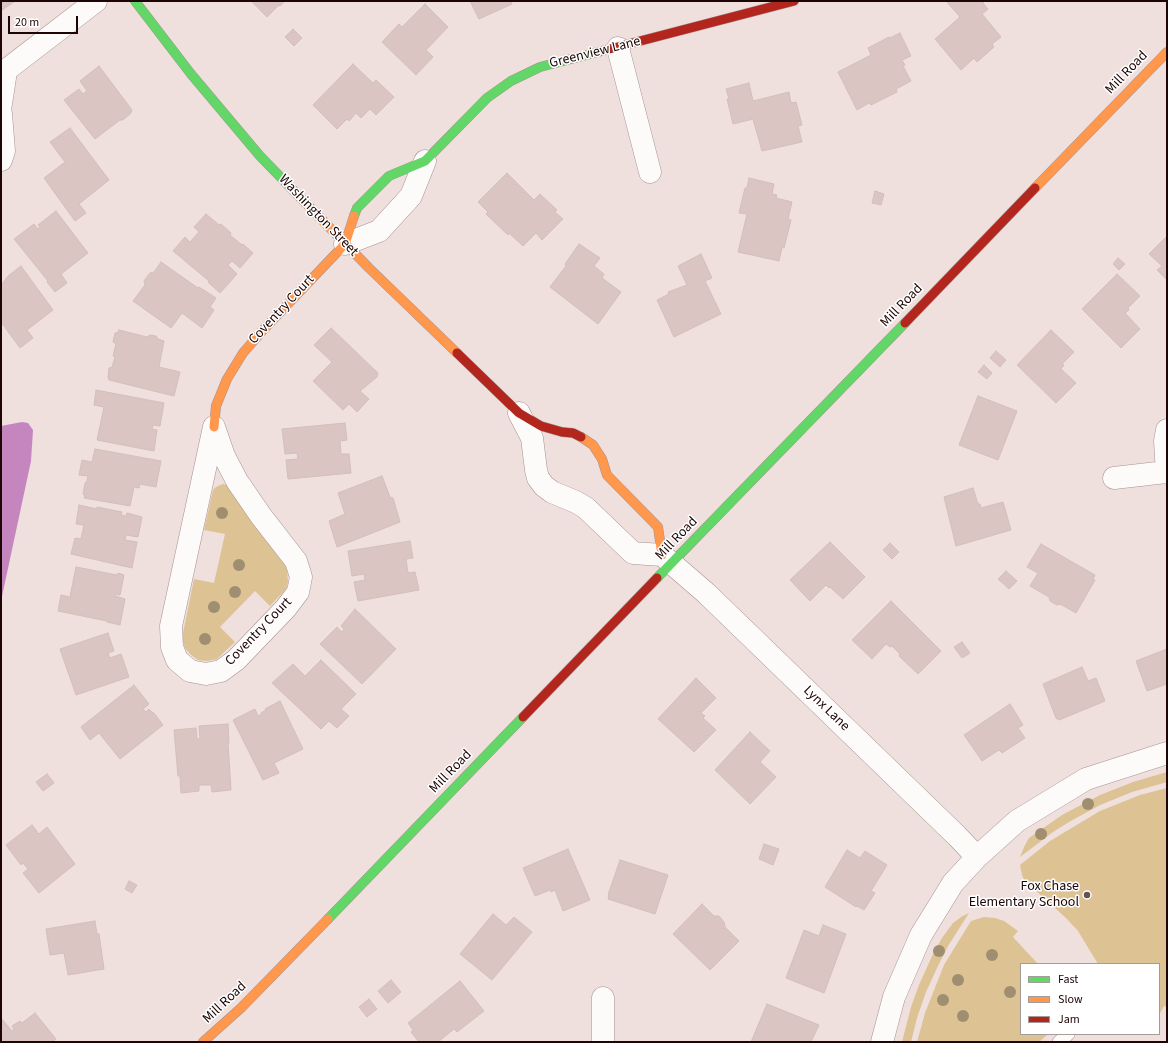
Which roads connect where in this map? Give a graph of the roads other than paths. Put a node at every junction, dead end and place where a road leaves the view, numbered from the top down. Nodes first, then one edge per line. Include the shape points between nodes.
1 (96, 1) edge
2 (135, 1) edge
3 (794, 1) edge
4 (618, 48) junction
5 (1167, 52) edge
6 (3, 72) edge
7 (1, 104) edge
8 (1, 114) edge
9 (1, 160) edge
10 (425, 161) junction
11 (650, 172) dead end
12 (345, 244) junction
13 (519, 414) junction
14 (214, 427) junction
15 (1167, 430) edge
16 (1167, 473) edge
17 (1114, 478) dead end
18 (667, 559) junction
19 (1167, 753) edge
20 (977, 857) junction
21 (603, 998) dead end
22 (1067, 1035) edge
23 (203, 1042) edge
24 (603, 1042) edge
25 (882, 1042) edge
26 (1059, 1042) edge

1 - 6 street
2 - 12 street, Washington Street via 191,74 255,150
3 - 4 street, Greenview Lane
4 - 10 street, Greenview Lane via 540,67 511,80 487,98
4 - 11 street
5 - 18 street, Mill Road
6 - 7 street
8 - 9 street via 4,151
10 - 12 street, Greenview Lane via 411,196 379,231
10 - 12 street, Greenview Lane via 389,176 357,208
12 - 13 street, Washington Street
12 - 14 street, Coventry Court via 243,353 227,378 216,406
13 - 18 street, Washington Street via 541,426 573,433 593,445 602,459 607,474 658,527
13 - 18 street, Washington Street via 532,438 536,470 544,486 586,508 633,553
14 - 14 street, Coventry Court via 171,626 172,648 177,660 190,671 206,674 221,670 236,660 286,608 298,592 301,577 296,561 237,481 224,456
15 - 16 street
16 - 17 street
18 - 20 street, Lynx Lane via 712,599
18 - 23 street, Mill Road via 241,1008
19 - 20 street via 1086,779 1017,821
20 - 25 street via 953,883 921,935 894,997
21 - 24 street
22 - 26 lane

